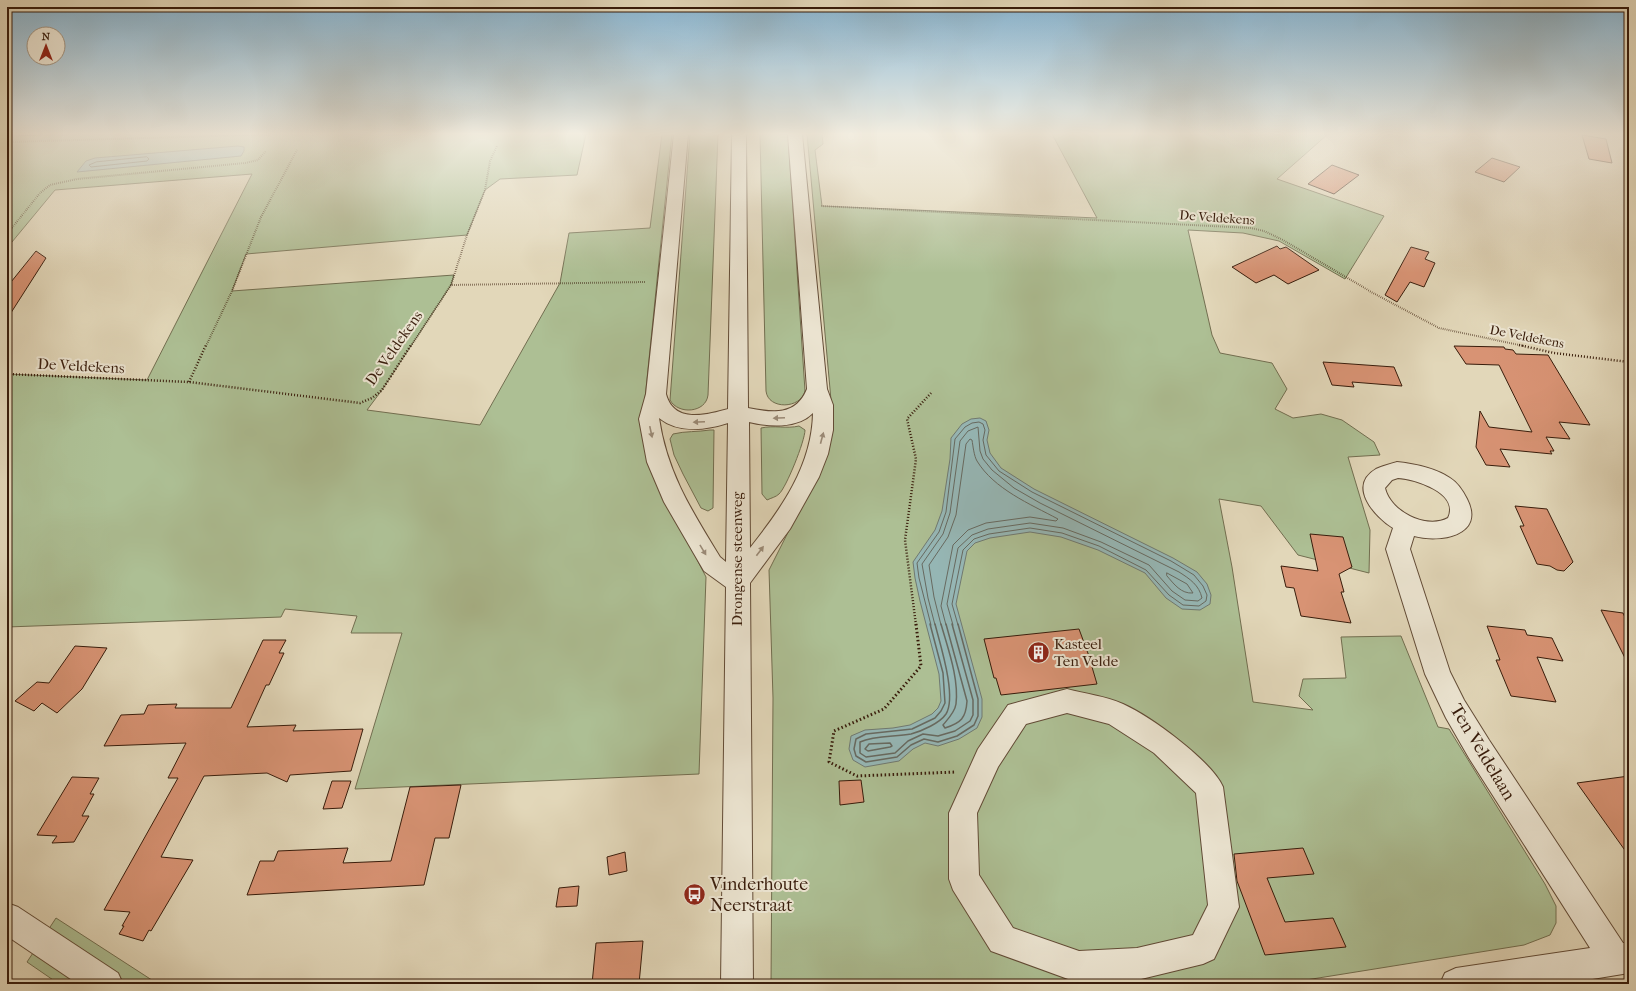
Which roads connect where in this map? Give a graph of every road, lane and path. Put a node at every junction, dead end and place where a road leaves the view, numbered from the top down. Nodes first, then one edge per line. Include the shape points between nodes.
1 (71, 180) edge
2 (281, 180) edge
3 (487, 180) edge
4 (677, 180) edge
5 (739, 180) edge
6 (798, 180) edge
7 (800, 206) junction
8 (7, 234) edge
9 (667, 281) junction
10 (451, 285) junction
11 (1629, 362) edge
12 (7, 374) edge
13 (189, 382) junction
14 (817, 389) junction
15 (931, 392) dead end
16 (656, 394) junction
17 (737, 414) junction
18 (1406, 524) dead end
19 (737, 582) junction
20 (982, 771) junction
21 (7, 918) edge
22 (1622, 959) edge
23 (107, 984) edge
24 (737, 984) edge
25 (1456, 984) edge

1 - 8 path via 50,185 40,193
2 - 13 path via 261,217 232,291
3 - 10 path, De Veldekens
4 - 9 street
5 - 17 street, Drongense steenweg
6 - 7 street
7 - 11 path, De Veldekens via 1264,230 1439,328 1554,353
7 - 14 street
9 - 10 path
9 - 16 street
10 - 13 path, De Veldekens via 382,390 360,403
12 - 13 path, De Veldekens
14 -> 17 street via 814,401 806,410 793,416 779,418
19 -> 14 street via 790,511 814,465 823,433 823,406
15 - 20 path via 907,419 916,459 905,540 921,666 884,708 834,732 829,762 857,776
17 -> 16 street via 704,421 681,421 668,415 660,406
16 -> 19 street via 649,419 658,462 675,502 712,564
17 - 19 street, Drongense steenweg
18 - 22 street, Ten Veldelaan via 1398,549 1438,674 1479,750
19 - 24 street, Drongense steenweg
20 - 20 street via 963,813 964,879 1002,940 1079,967 1137,964 1203,948 1224,907 1209,787 1164,744 1114,713 1066,701 1017,714
21 - 23 street
22 - 25 street

